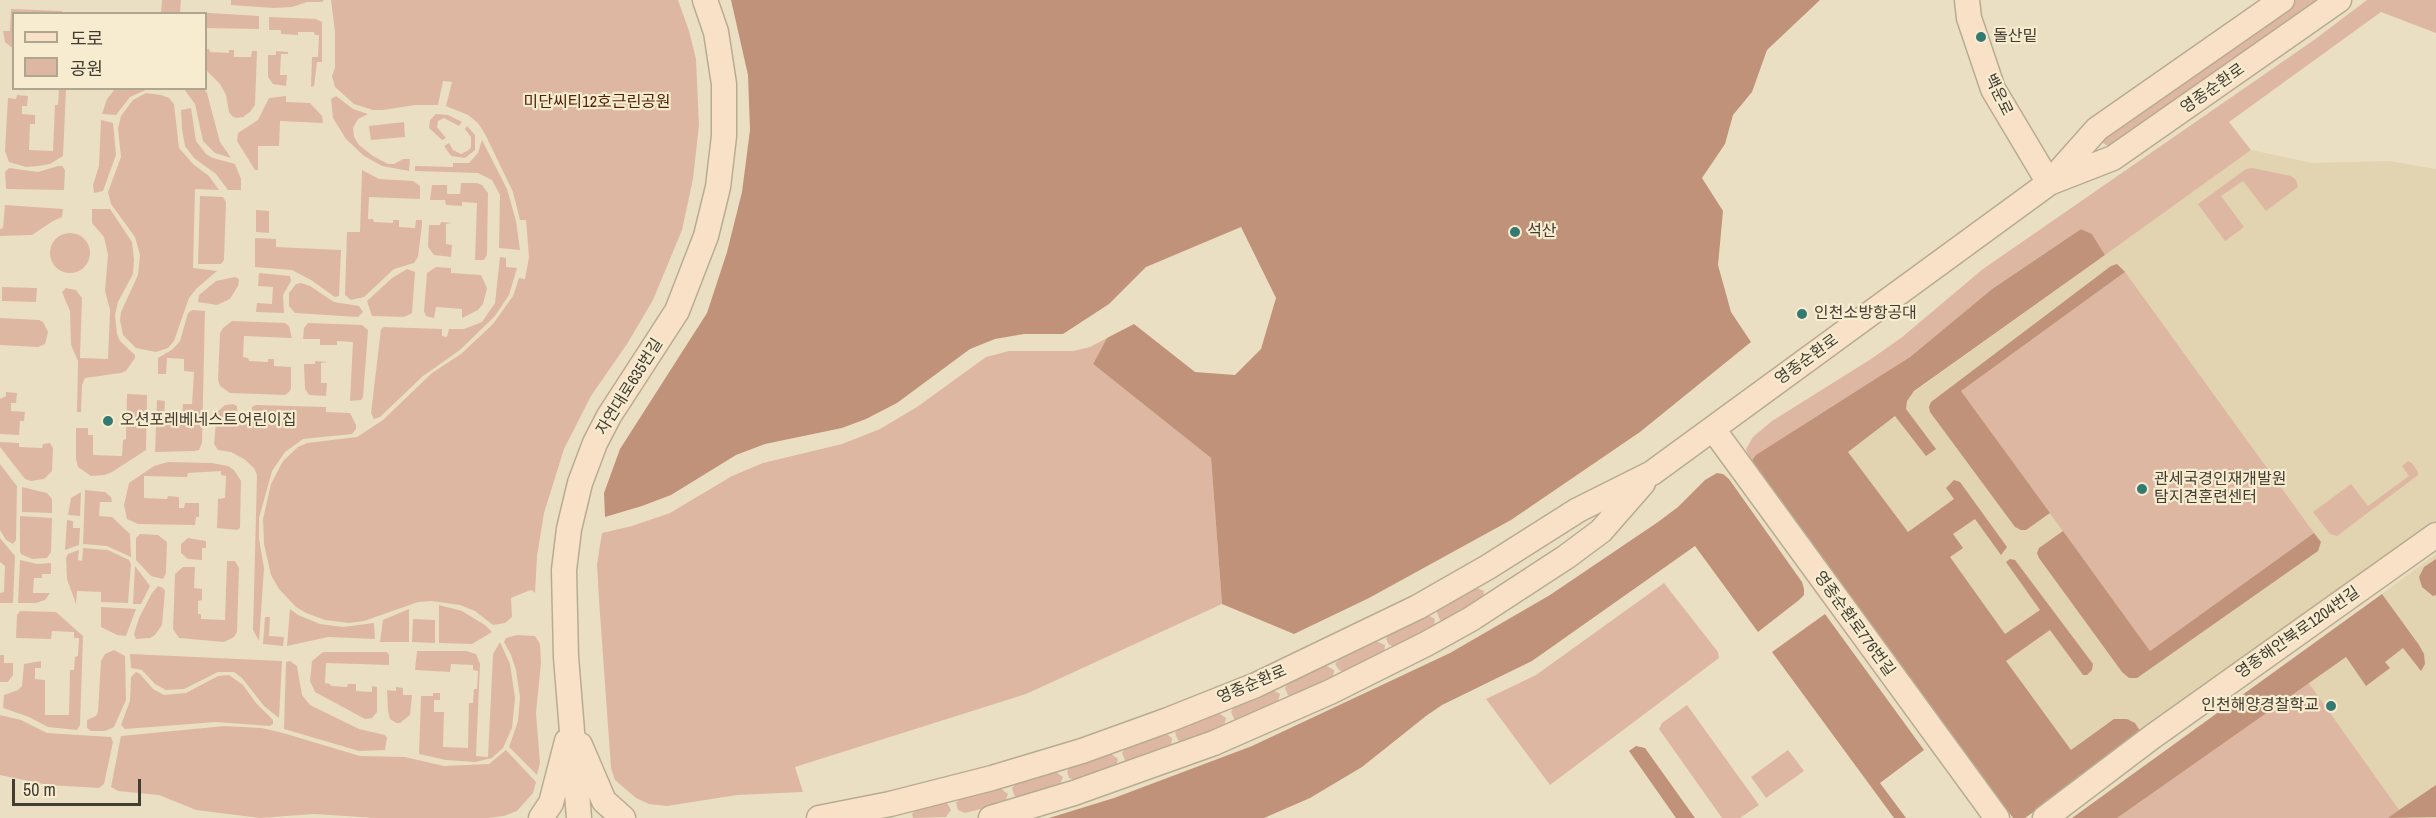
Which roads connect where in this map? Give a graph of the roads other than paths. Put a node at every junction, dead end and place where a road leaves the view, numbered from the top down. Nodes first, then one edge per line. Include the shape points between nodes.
1 (705, 0) edge
2 (1967, 0) edge
3 (2282, 0) edge
4 (2339, 0) edge
5 (2049, 183) junction
6 (1713, 429) junction
7 (1652, 473) junction
8 (2436, 535) edge
9 (572, 726) junction
10 (541, 818) edge
11 (579, 818) edge
12 (623, 818) edge
13 (819, 818) edge
14 (991, 818) edge
15 (1997, 818) edge
16 (2045, 818) edge

1 - 9 main road, 자연대로635번길 via 716,32 724,84 724,136 718,187 706,236 677,311 609,416 580,483 564,570
2 - 5 main road, 백운로 via 1969,18 1993,89
3 - 5 main road, 영종순환로 via 2097,129
4 - 5 main road, 영종순환로 via 2113,158
5 - 6 main road, 영종순환로
6 - 7 main road, 영종순환로
6 - 15 main road, 영종순환로776번길
7 - 13 main road, 영종순환로 via 1578,510 1418,607 1256,685 1082,751 890,804
7 - 14 main road, 영종순환로 via 1593,538 1516,591 1426,644 1330,692 1214,742
8 - 16 main road, 영종해안북로1204번길
9 - 10 main road via 551,803
9 - 11 main road, 자연대로635번길
9 - 12 main road via 604,801

